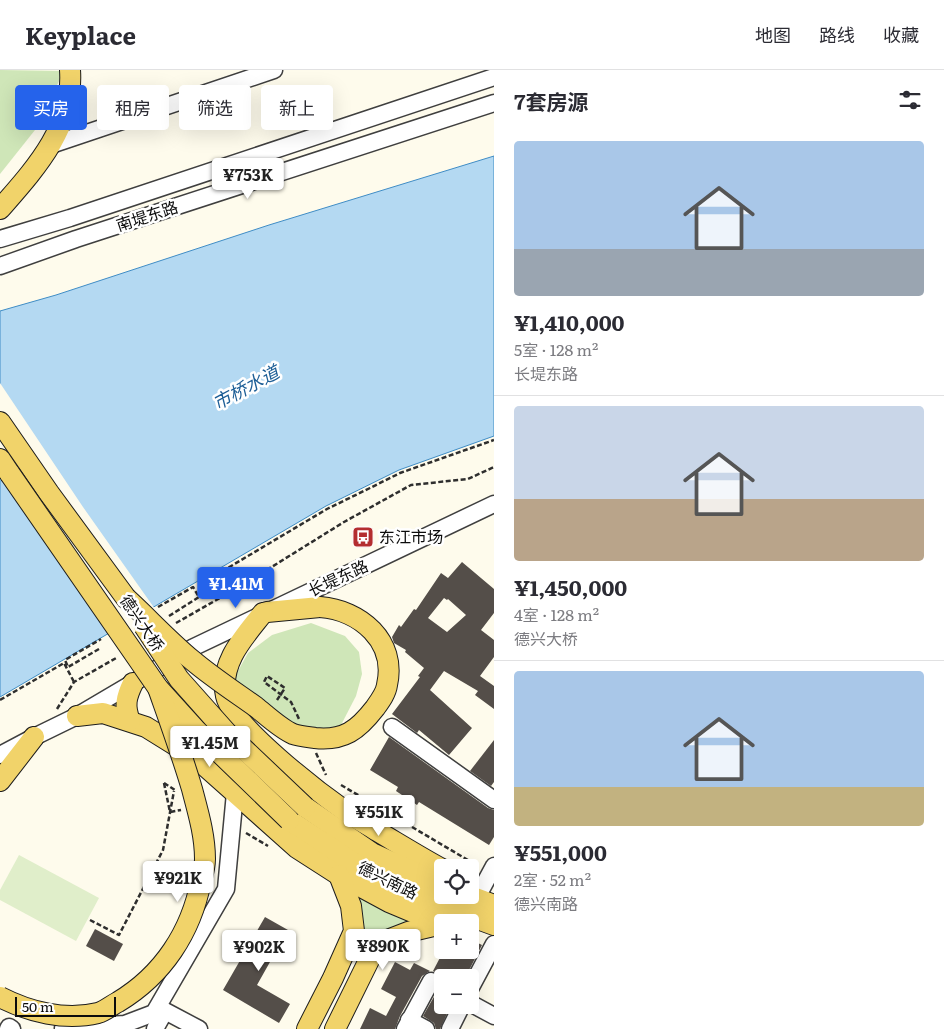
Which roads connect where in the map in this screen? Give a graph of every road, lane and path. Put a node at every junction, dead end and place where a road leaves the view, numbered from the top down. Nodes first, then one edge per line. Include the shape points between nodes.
1 (274, 70) edge
2 (70, 74) edge
3 (490, 78) edge
4 (491, 104) edge
5 (50, 146) junction
6 (0, 208) edge
7 (0, 239) edge
8 (0, 266) edge
9 (0, 422) edge
10 (494, 440) edge
11 (0, 459) edge
12 (494, 467) edge
13 (494, 504) edge
14 (225, 596) junction
15 (126, 598) junction
16 (150, 611) dead end
17 (265, 613) junction
18 (168, 617) dead end
19 (174, 624) dead end
20 (101, 639) dead end
21 (99, 649) dead end
22 (124, 653) dead end
23 (132, 683) junction
24 (158, 688) junction
25 (0, 700) edge
26 (277, 700) dead end
27 (77, 716) junction
28 (236, 718) junction
29 (130, 721) junction
30 (303, 727) dead end
31 (392, 727) dead end
32 (34, 736) junction
33 (315, 753) dead end
34 (0, 755) edge
35 (199, 760) junction
36 (328, 778) dead end
37 (0, 781) edge
38 (164, 783) dead end
39 (336, 783) dead end
40 (178, 784) dead end
41 (174, 790) dead end
42 (180, 793) dead end
43 (234, 793) junction
44 (494, 800) edge
45 (305, 806) joint
46 (184, 810) dead end
47 (289, 820) joint
48 (246, 833) dead end
49 (270, 846) dead end
50 (434, 864) edge
51 (493, 868) edge
52 (339, 875) junction
53 (434, 881) edge
54 (479, 889) edge
55 (479, 892) edge
56 (494, 905) edge
57 (434, 918) edge
58 (90, 920) dead end
59 (486, 923) edge
60 (434, 926) edge
61 (494, 944) edge
62 (479, 972) edge
63 (434, 983) edge
64 (0, 997) edge
65 (479, 1007) edge
66 (458, 1014) edge
67 (494, 1016) edge
68 (155, 1021) edge
69 (407, 1024) edge
70 (63, 1028) edge
71 (8, 1029) edge
72 (12, 1029) edge
73 (145, 1029) edge
74 (199, 1029) edge
75 (307, 1029) edge
76 (335, 1029) edge
77 (426, 1029) edge
78 (450, 1029) edge

1 - 5 street
2 - 5 main road via 66,112
3 - 7 street, 南堤东路
4 - 8 street, 南堤东路
5 - 6 main road via 26,180
9 - 15 main road, 德兴大桥
10 - 14 path via 400,473 327,509 216,575
11 - 24 main road, 德兴大桥, bridge
12 - 14 path via 468,479 411,485 344,522
13 - 17 street, 长堤东路
14 - 19 path
15 - 17 main road, bridge via 191,660 292,734 329,739 354,731 381,700 387,685 385,649 378,637 355,616 330,608
15 - 45 main road, 德兴大桥, bridge via 179,679 227,733
16 - 18 path via 193,587 199,597
17 - 23 street, 长堤东路 via 194,646
17 - 28 main road via 245,635 225,672 226,697
20 - 21 path via 65,660 68,666
22 - 25 path via 74,682 64,663
23 - 27 street, 长堤东路
23 - 29 main road via 126,697
24 - 47 main road, 德兴大桥, bridge via 196,730
24 - 64 main road, bridge via 182,754 203,834 204,870 197,905 183,936 152,976 100,1012 79,1016 49,1014
26 - 30 path via 281,694 285,688 267,676 264,682 277,692 284,697 291,702
27 - 29 main road via 103,714
27 - 32 street, 长堤东路
28 - 35 main road via 222,711 206,714 194,735
28 - 50 main road via 274,754 346,812
29 - 35 main road via 146,727
31 - 44 street
32 - 34 street, 长堤东路
32 - 37 main road
33 - 36 path
35 - 43 main road
38 - 46 path, bridge via 170,812
39 - 51 path via 476,865
40 - 42 path
41 - 58 path via 163,850 119,935
43 - 52 main road via 296,848
43 - 68 street via 226,889
45 - 53 main road, 德兴南路 via 372,853
47 - 59 main road, 德兴南路 via 365,870
48 - 49 path
51 - 54 street
52 - 57 main road via 389,902
52 - 75 main road via 351,906 354,931
55 - 56 main road
60 - 76 main road via 377,944
61 - 62 street
63 - 69 street via 431,981
65 - 67 street
66 - 78 street
68 - 70 street
68 - 73 street
68 - 74 street via 165,1011
69 - 77 street
71 - 72 street

